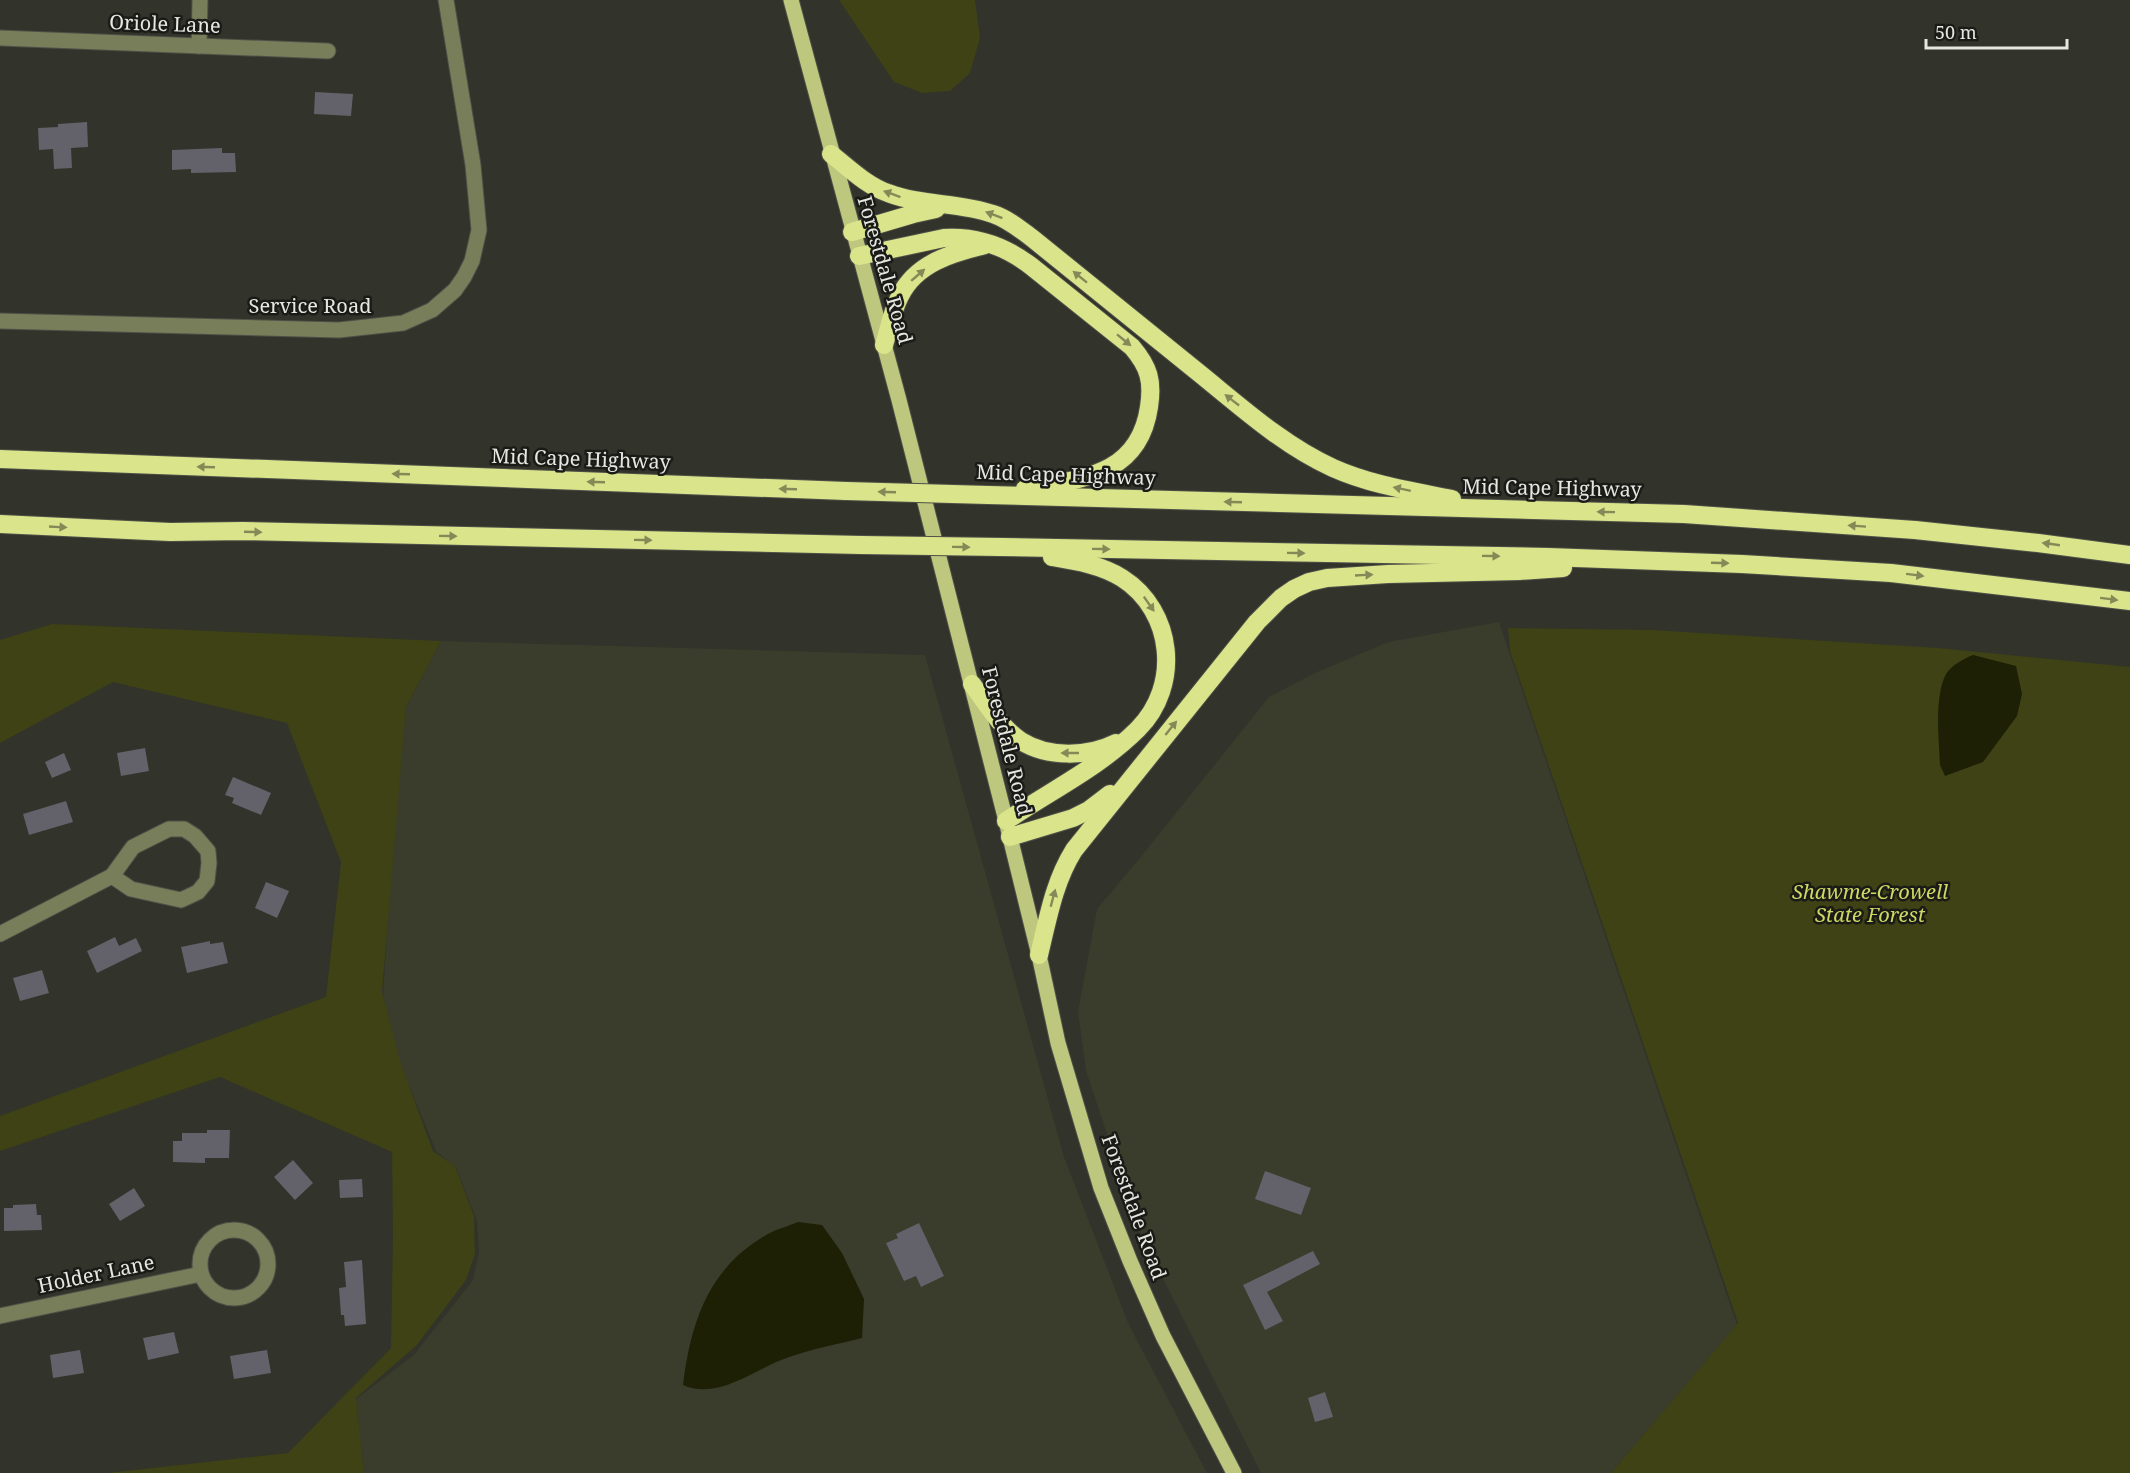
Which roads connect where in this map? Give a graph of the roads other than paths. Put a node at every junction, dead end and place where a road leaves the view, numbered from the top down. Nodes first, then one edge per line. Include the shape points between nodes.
1 (200, 0) edge
2 (446, 0) edge
3 (791, 0) edge
4 (0, 38) edge
5 (199, 46) junction
6 (328, 51) dead end
7 (831, 154) junction
8 (949, 206) junction
9 (852, 232) junction
10 (992, 243) junction
11 (860, 256) junction
12 (0, 321) edge
13 (884, 345) junction
14 (0, 459) edge
15 (988, 495) junction
16 (1501, 509) junction
17 (0, 524) edge
18 (1001, 547) junction
19 (2130, 555) edge
20 (1662, 561) junction
21 (2130, 601) edge
22 (972, 684) junction
23 (1126, 739) junction
24 (1134, 774) junction
25 (1008, 829) junction
26 (112, 876) junction
27 (0, 934) edge
28 (1039, 955) junction
29 (201, 1274) junction
30 (0, 1316) edge
31 (1234, 1473) edge

1 - 5 street
2 - 12 street, Service Road via 473,165 479,230 464,276 455,290 432,310 403,323 339,330
3 - 7 main road, Forestdale Road
4 - 5 street, Oriole Lane
5 - 6 street, Oriole Lane
8 -> 7 highway via 886,193
7 - 9 main road, Forestdale Road
8 - 9 highway
16 -> 8 highway via 1384,485 1332,468 1306,454 1224,394 1022,230 994,214
9 - 11 main road, Forestdale Road
10 - 11 highway via 944,238
13 -> 10 highway via 900,295 919,272 944,257
10 -> 15 highway via 1018,256 1132,347 1146,365 1150,388 1144,428 1119,463 1092,476
11 - 13 main road, Forestdale Road
13 - 22 main road, Forestdale Road
15 -> 14 highway, Mid Cape Highway, bridge
16 -> 15 highway, Mid Cape Highway
19 -> 16 highway, Mid Cape Highway via 1915,530 1684,514
17 -> 18 highway, bridge via 170,532
18 -> 20 highway
18 -> 23 highway via 1110,572 1143,595 1158,616 1165,640 1165,678 1146,719
20 -> 21 highway via 1891,573
24 -> 20 highway via 1268,609 1309,582 1347,576 1519,571
23 -> 22 highway via 1085,753 1044,751 1013,734
22 - 25 main road, Forestdale Road
23 - 25 highway
24 - 25 highway via 1089,810 1066,820
28 -> 24 highway via 1066,863
25 - 28 main road, Forestdale Road
26 - 26 street via 133,847 169,829 184,829 208,851 207,881 198,892 182,900 131,889
26 - 27 street
28 - 31 main road, Forestdale Road via 1058,1043 1116,1228 1163,1336
29 - 29 street via 201,1256 208,1240 218,1233 241,1230 261,1243 266,1253 266,1275 261,1284 244,1296 223,1296 213,1291
29 - 30 street, Holder Lane

